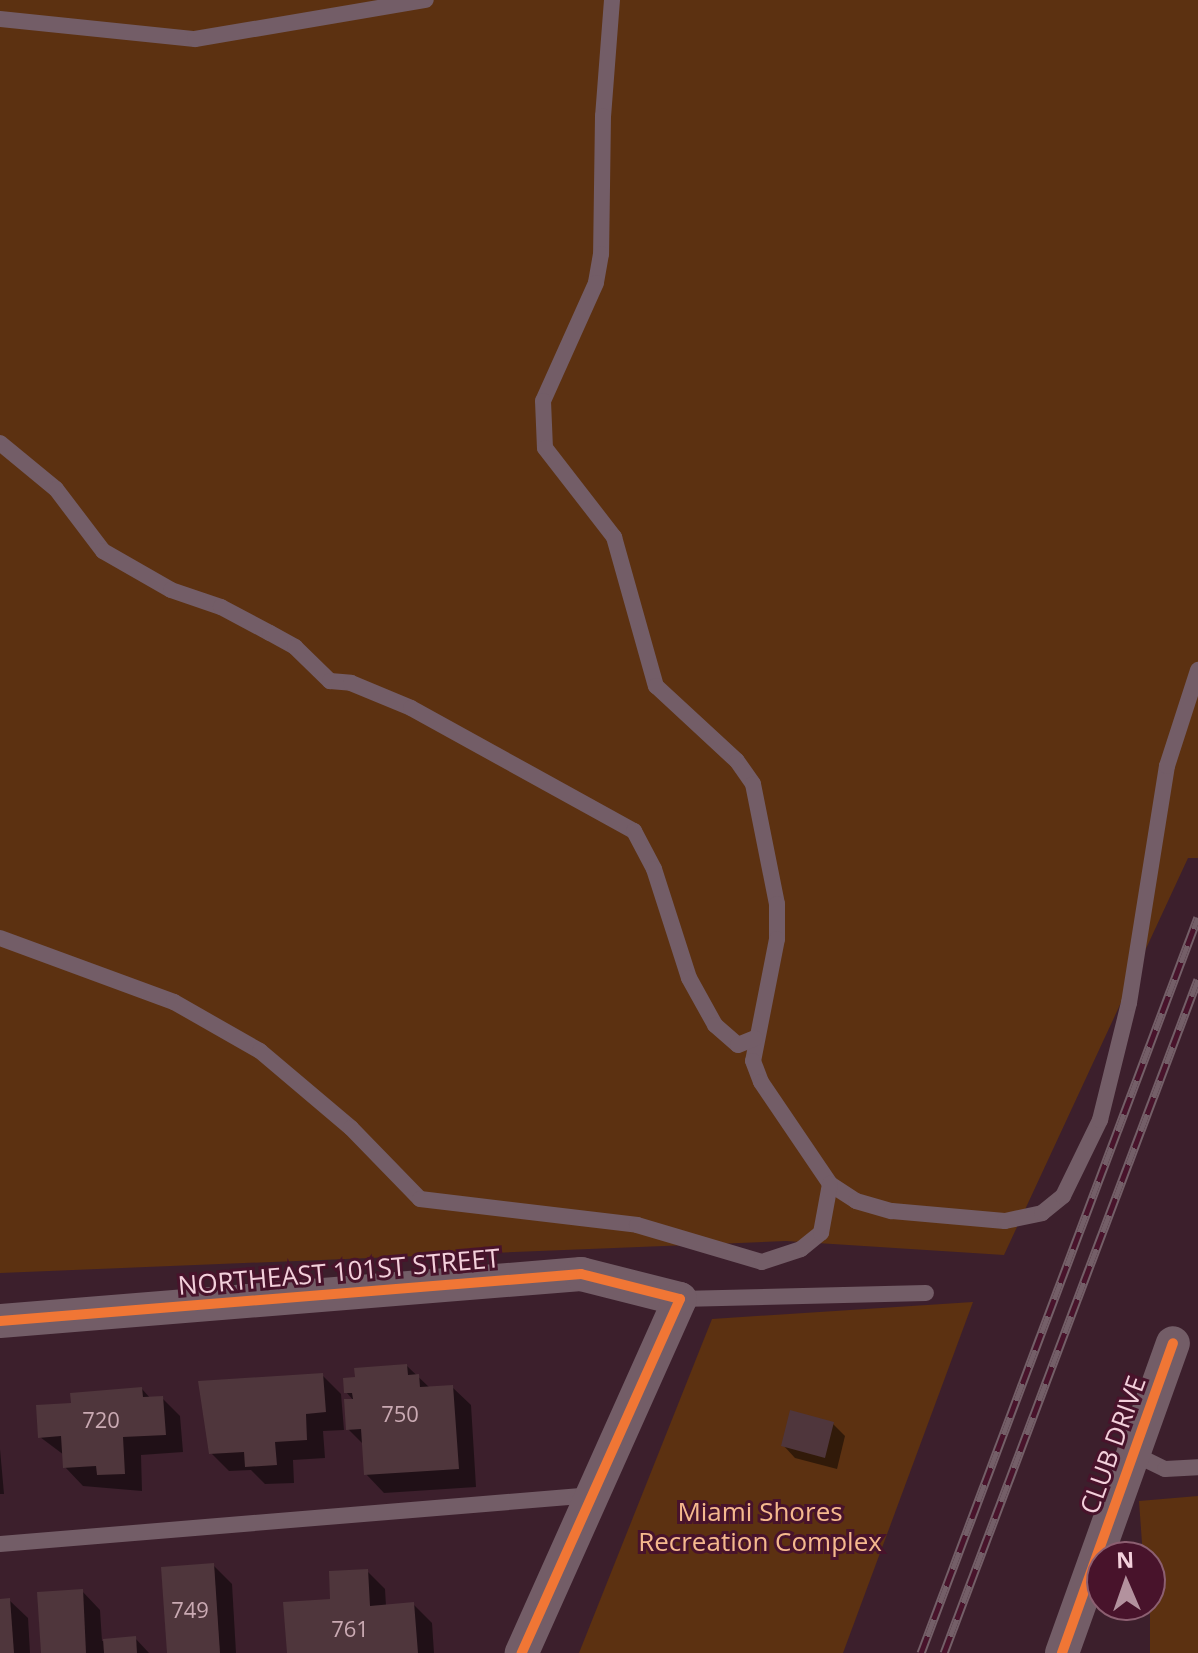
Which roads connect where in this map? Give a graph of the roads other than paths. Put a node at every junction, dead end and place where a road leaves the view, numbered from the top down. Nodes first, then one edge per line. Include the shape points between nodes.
1 (426, 0) edge
2 (612, 0) edge
3 (0, 19) edge
4 (0, 443) edge
5 (1198, 670) edge
6 (0, 938) edge
7 (755, 1038) junction
8 (830, 1184) junction
9 (926, 1293) dead end
10 (680, 1299) junction
11 (0, 1321) edge
12 (1173, 1343) dead end
13 (1134, 1454) junction
14 (1198, 1467) edge
15 (593, 1495) junction
16 (0, 1544) edge
17 (522, 1653) edge
18 (1062, 1653) edge

1 - 3 lane via 195,39
2 - 7 lane via 601,254 583,314 554,367 541,422 545,448 558,471 599,512 614,537 656,686 737,761 753,784 777,904 777,939
4 - 7 lane via 56,489 103,551 171,590 221,607 295,647 330,681 351,683 411,708 634,831 654,869 689,978 715,1025 738,1045
5 - 8 lane via 1167,766 1129,1003 1100,1120 1063,1196 1042,1213 1005,1221 892,1211 856,1201
6 - 8 lane via 174,1002 260,1051 351,1128 420,1199 637,1225 762,1262 801,1249 821,1233
7 - 8 lane via 753,1061 761,1082
9 - 10 lane
10 - 11 street, NORTHEAST 101ST STREET via 581,1274
10 - 15 street
12 - 13 street, CLUB DRIVE
13 - 14 lane via 1165,1469
13 - 18 street, CLUB DRIVE
15 - 16 lane
15 - 17 street

